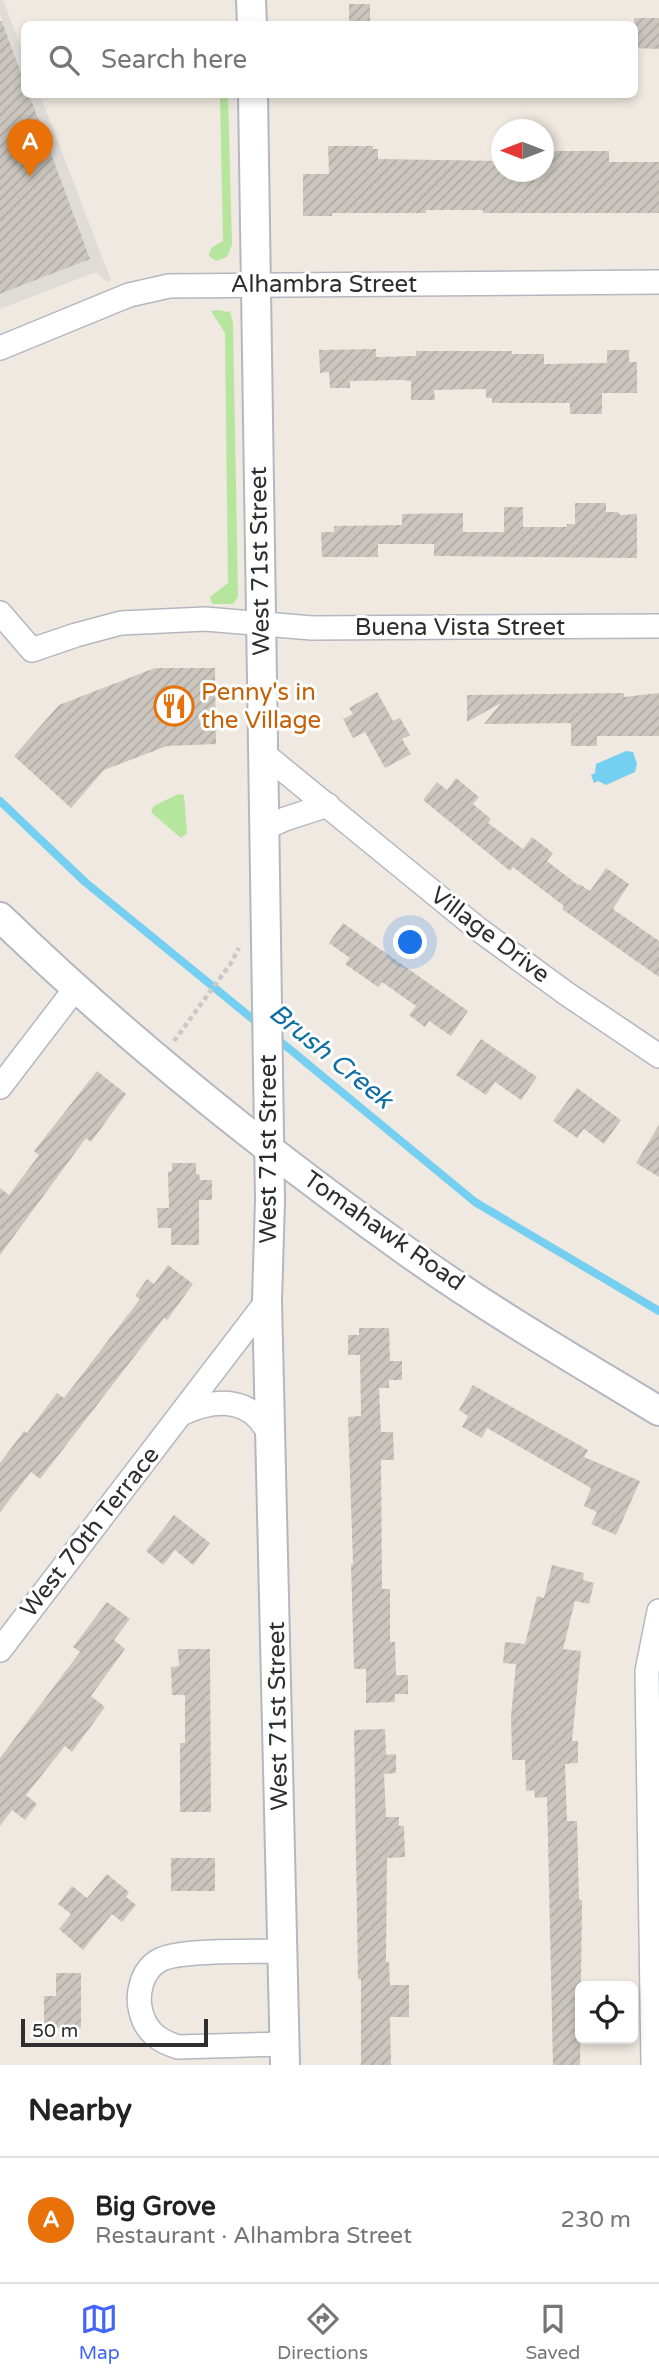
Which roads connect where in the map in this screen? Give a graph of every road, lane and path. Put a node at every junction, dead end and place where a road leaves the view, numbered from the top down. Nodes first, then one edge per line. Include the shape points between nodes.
1 (251, 0) edge
2 (252, 21) edge
3 (253, 98) edge
4 (659, 282) edge
5 (256, 285) junction
6 (0, 348) edge
7 (0, 613) edge
8 (262, 624) junction
9 (659, 626) edge
10 (264, 754) junction
11 (328, 806) junction
12 (265, 828) junction
13 (0, 917) edge
14 (231, 963) dead end
15 (75, 989) junction
16 (173, 1042) dead end
17 (659, 1055) edge
18 (0, 1087) edge
19 (270, 1149) junction
20 (267, 1301) junction
21 (659, 1411) edge
22 (181, 1414) junction
23 (271, 1439) junction
24 (659, 1611) edge
25 (0, 1650) edge
26 (284, 1951) junction
27 (285, 2054) edge
28 (653, 2065) edge

1 - 2 street
3 - 5 street, West 71st Street
4 - 5 street, Alhambra Street
5 - 6 street, Alhambra Street via 149,289
5 - 8 street, West 71st Street
7 - 8 street, Buena Vista Street via 32,650 121,623 205,619
8 - 9 street, Buena Vista Street via 312,628
8 - 10 street, West 71st Street
10 - 11 street, Village Drive
10 - 12 street, West 71st Street
11 - 12 street
11 - 17 street, Village Drive via 478,929
12 - 19 street, West 71st Street
13 - 15 street, Tomahawk Road
14 - 16 path
15 - 18 street
15 - 19 street, Tomahawk Road
19 - 20 street, West 71st Street
19 - 21 street, Tomahawk Road via 410,1254
20 - 22 street, West 70th Terrace
20 - 23 street, West 71st Street
22 - 23 street via 216,1403 244,1408 258,1416
22 - 25 street, West 70th Terrace
23 - 26 street, West 71st Street
24 - 28 street via 647,1671
26 - 27 street, West 71st Street
26 - 27 street, West 71st Street via 190,1954 158,1960 146,1973 140,2008 149,2030 178,2047

